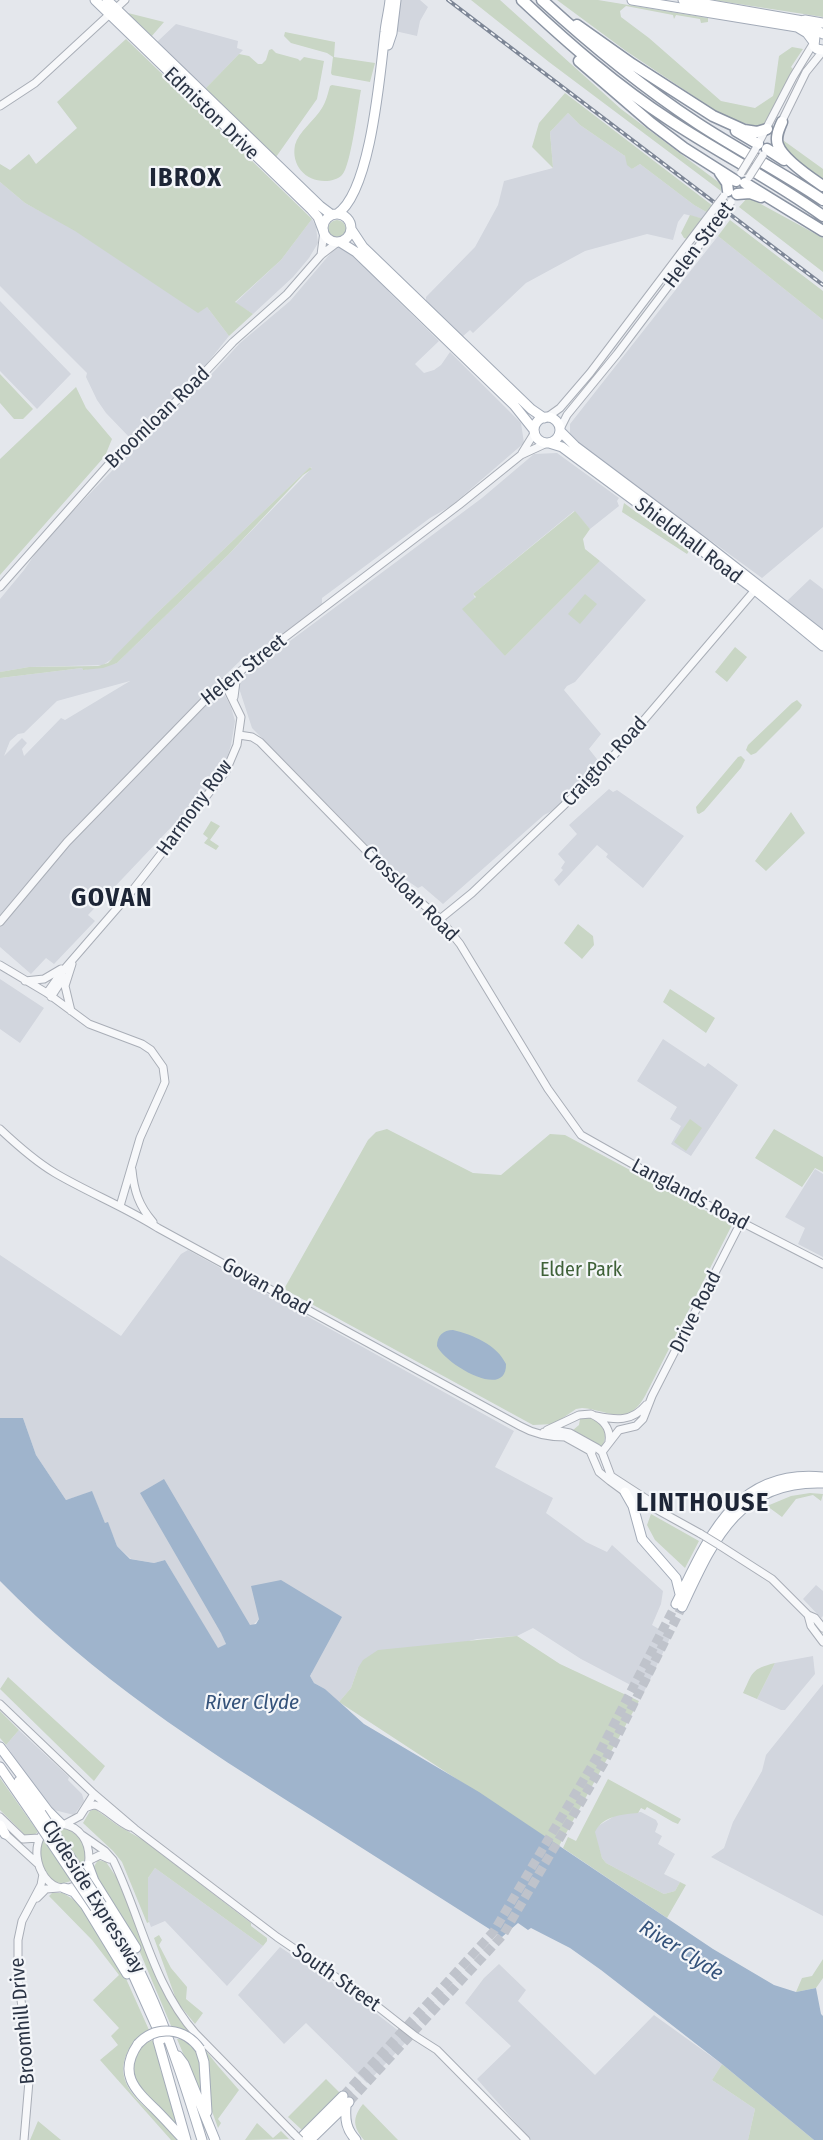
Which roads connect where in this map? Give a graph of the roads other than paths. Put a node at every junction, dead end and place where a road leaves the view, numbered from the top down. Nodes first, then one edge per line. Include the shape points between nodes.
1 (95, 0) edge
2 (107, 0) edge
3 (124, 0) edge
4 (390, 0) edge
5 (396, 0) edge
6 (517, 0) edge
7 (522, 0) edge
8 (543, 0) edge
9 (632, 0) edge
10 (683, 0) edge
11 (113, 12) junction
12 (803, 21) junction
13 (823, 23) edge
14 (823, 34) edge
15 (813, 42) junction
16 (823, 50) edge
17 (383, 58) junction
18 (0, 106) edge
19 (713, 116) junction
20 (782, 122) junction
21 (767, 129) junction
22 (761, 150) junction
23 (710, 164) junction
24 (811, 178) junction
25 (742, 179) junction
26 (823, 186) edge
27 (353, 194) junction
28 (730, 196) junction
29 (823, 200) edge
30 (772, 201) junction
31 (335, 214) junction
32 (823, 216) edge
33 (350, 225) junction
34 (324, 230) junction
35 (823, 231) edge
36 (339, 242) junction
37 (321, 255) junction
38 (442, 331) junction
39 (463, 351) junction
40 (545, 418) junction
41 (560, 430) junction
42 (534, 431) junction
43 (548, 443) junction
44 (521, 455) junction
45 (632, 494) junction
46 (701, 545) junction
47 (0, 587) edge
48 (755, 590) junction
49 (823, 636) edge
50 (823, 646) edge
51 (237, 673) junction
52 (224, 682) junction
53 (234, 700) junction
54 (239, 735) junction
55 (440, 919) junction
56 (0, 922) edge
57 (73, 959) junction
58 (0, 965) edge
59 (25, 981) junction
60 (49, 995) junction
61 (71, 1012) junction
62 (566, 1116) joint
63 (0, 1130) edge
64 (132, 1165) junction
65 (120, 1206) junction
66 (741, 1222) junction
67 (158, 1228) junction
68 (823, 1264) edge
69 (650, 1401) junction
70 (596, 1416) junction
71 (567, 1421) junction
72 (539, 1434) junction
73 (564, 1434) junction
74 (609, 1441) junction
75 (590, 1451) junction
76 (602, 1452) junction
77 (823, 1477) edge
78 (823, 1483) edge
79 (625, 1492) junction
80 (650, 1504) junction
81 (679, 1602) junction
82 (808, 1615) junction
83 (823, 1628) edge
84 (823, 1642) edge
85 (0, 1704) edge
86 (0, 1747) edge
87 (0, 1755) edge
88 (0, 1767) edge
89 (93, 1794) junction
90 (85, 1808) junction
91 (38, 1815) junction
92 (80, 1816) junction
93 (0, 1817) edge
94 (62, 1824) junction
95 (2, 1829) edge
96 (135, 1829) junction
97 (81, 1833) junction
98 (39, 1838) junction
99 (89, 1863) junction
100 (116, 1864) junction
101 (39, 1866) junction
102 (43, 1874) junction
103 (62, 1888) junction
104 (32, 1904) junction
105 (99, 1906) junction
106 (139, 1986) junction
107 (151, 1992) junction
108 (159, 2034) junction
109 (172, 2047) junction
110 (346, 2101) junction
111 (211, 2130) junction
112 (298, 2138) edge
113 (24, 2140) edge
114 (185, 2140) edge
115 (202, 2140) edge
116 (215, 2140) edge
117 (310, 2140) edge
118 (356, 2140) edge
119 (526, 2140) edge

1 - 11 main road, Edmiston Drive
2 - 11 main road, Edmiston Drive
3 - 11 street
4 - 17 main road
5 - 17 main road via 392,33
6 - 23 highway via 636,111
7 - 32 highway via 586,58 644,103
8 - 19 highway
8 - 29 highway via 639,83
9 - 15 main road via 797,27
10 - 12 main road
11 - 18 street via 35,83
11 - 31 main road, Edmiston Drive via 124,18 320,206
11 - 34 main road, Edmiston Drive via 317,215
12 - 13 main road
12 - 14 main road
14 - 15 main road via 815,36
15 - 16 main road
15 - 21 street, Helen Street
16 - 20 street, Helen Street via 806,72
17 - 27 main road via 366,154
19 - 21 highway via 744,130
19 - 22 highway
20 - 22 street, Helen Street
20 - 24 highway via 777,136 779,148
21 - 22 street, Helen Street
22 - 24 highway
22 - 25 street, Helen Street, bridge
23 - 25 highway
23 - 28 highway via 728,183
24 - 26 highway
25 - 28 street, Helen Street
25 - 30 highway
27 - 31 main road
27 - 33 main road
28 - 30 highway via 750,193
28 - 40 street, Helen Street, bridge via 714,209 590,373 560,408
28 - 41 street, Helen Street, bridge via 722,214 567,415
30 - 35 highway
31 - 33 main road via 346,217
31 - 34 main road via 325,221
33 - 36 main road via 348,237
33 - 38 main road via 363,247
34 - 36 main road via 328,238
34 - 37 street
36 - 37 street, Broomloan Road
36 - 38 main road via 356,252
37 - 47 street, Broomloan Road via 203,376 108,465
38 - 39 main road
39 - 40 main road
39 - 42 main road
40 - 41 main road via 556,422
40 - 42 main road
41 - 43 main road via 558,438
41 - 45 main road, Shieldhall Road
42 - 43 main road via 539,441
42 - 44 street, Helen Street
43 - 44 street, Helen Street
43 - 45 main road, Shieldhall Road via 565,449
44 - 51 street, Helen Street
45 - 46 main road, Shieldhall Road
46 - 48 main road, Shieldhall Road
46 - 49 main road, Shieldhall Road
48 - 50 main road, Shieldhall Road
48 - 55 street, Craigton Road via 603,768
51 - 52 street, Helen Street
51 - 53 street
52 - 53 street
52 - 56 street, Helen Street via 68,842
53 - 54 street via 241,717
54 - 55 street, Crossloan Road via 260,742 393,878
54 - 57 street, Harmony Row via 234,755 222,776
55 - 62 street, Crossloan Road via 460,944
57 - 59 street, Harmony Row via 51,976
57 - 60 street, Harmony Row
57 - 61 street, Harmony Row via 65,986
58 - 59 street
59 - 60 street
60 - 61 street
61 - 64 street via 98,1029 142,1044 163,1067 165,1082
62 - 66 street, Langlands Road via 581,1135 596,1145
63 - 65 street, Govan Road via 55,1173
64 - 65 street
64 - 67 street via 137,1198
65 - 67 street, Govan Road
66 - 68 street, Langlands Road
66 - 69 street, Drive Road
67 - 72 street, Govan Road
69 - 70 street, Drive Road via 631,1418
69 - 74 street, Drive Road via 636,1426 619,1430
70 - 71 street, Drive Road via 585,1413
70 - 74 street via 605,1424
71 - 72 street
71 - 73 street
72 - 73 street, Govan Road
73 - 75 street
73 - 76 street, Govan Road via 570,1433
74 - 76 street
75 - 76 street
75 - 79 street via 599,1472
76 - 80 street via 611,1476
77 - 81 main road via 783,1479 736,1504 714,1529
78 - 81 main road via 776,1488 742,1508 726,1524
79 - 80 street
79 - 81 main road via 642,1539 676,1578
80 - 82 street, bridge via 772,1579
82 - 83 street
82 - 84 street
85 - 89 street, South Street
86 - 94 main road
87 - 91 main road, Clydeside Expressway
88 - 91 main road, Clydeside Expressway
89 - 90 street
89 - 96 street, South Street
90 - 92 street
90 - 96 street, South Street via 98,1806
91 - 105 main road, Clydeside Expressway, bridge
92 - 94 street
92 - 97 street
93 - 98 street via 23,1839
94 - 97 street
94 - 98 street via 48,1828
95 - 101 street
96 - 119 street, South Street via 268,1931 437,2050
97 - 99 street via 88,1847
97 - 100 street
98 - 101 street
99 - 100 street via 102,1855
99 - 103 street via 79,1881
99 - 107 main road via 94,1881 139,1954
100 - 112 street via 178,2011
101 - 102 street
102 - 103 street via 50,1883
102 - 104 street, Broomhill Drive
103 - 104 street via 46,1889
103 - 106 main road via 77,1894 128,1976
104 - 113 street, Broomhill Drive via 20,1927 17,1954 29,2064
105 - 106 main road, Clydeside Expressway
105 - 107 main road, Clydeside Expressway via 129,1947
106 - 108 main road, Clydeside Expressway
107 - 109 main road, Clydeside Expressway
108 - 114 main road
108 - 115 main road
109 - 111 main road via 184,2064
109 - 115 main road, Clydeside Expressway
110 - 112 main road
110 - 117 main road
110 - 118 main road via 346,2124
111 - 114 main road, bridge via 200,2049 188,2037 170,2031 153,2033 138,2044 131,2056 133,2086
111 - 116 main road

